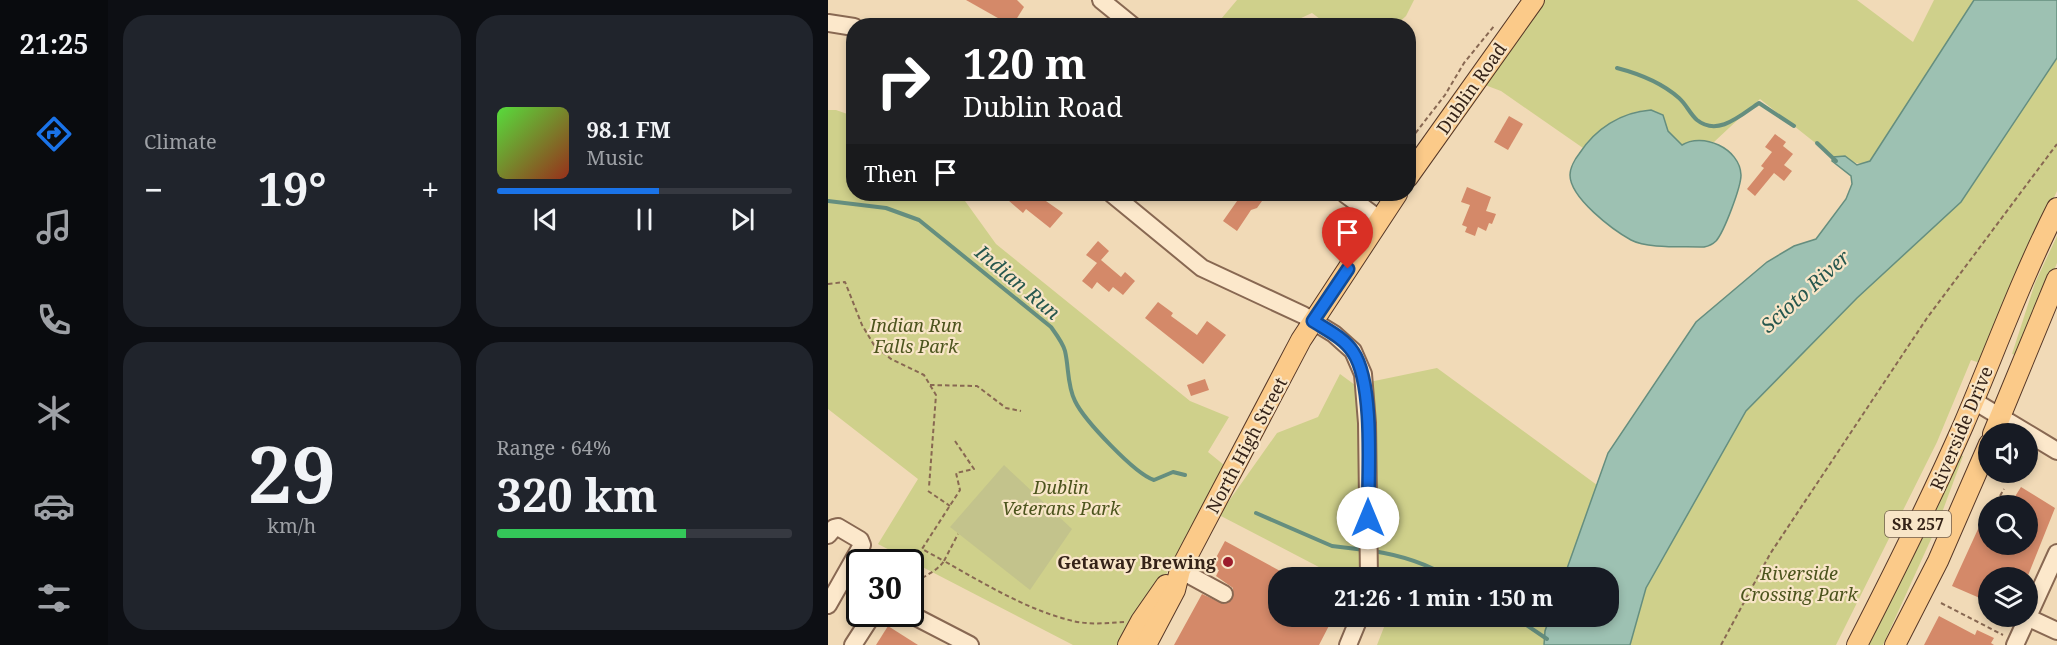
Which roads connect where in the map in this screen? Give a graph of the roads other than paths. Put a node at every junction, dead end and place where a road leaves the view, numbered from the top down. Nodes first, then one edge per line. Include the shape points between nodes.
1 (1101, 0) edge
2 (1534, 0) edge
3 (1123, 18) edge
4 (828, 23) edge
5 (846, 26) edge
6 (1416, 166) edge
7 (1121, 201) edge
8 (1355, 201) edge
9 (1392, 201) edge
10 (2057, 208) edge
11 (1379, 219) junction
12 (2057, 279) edge
13 (1313, 321) junction
14 (1974, 401) junction
15 (1995, 423) edge
16 (1998, 423) edge
17 (2038, 443) edge
18 (2057, 451) edge
19 (1978, 469) edge
20 (828, 535) edge
21 (2057, 554) edge
22 (1369, 567) edge
23 (1180, 570) junction
24 (1224, 594) dead end
25 (2038, 597) edge
26 (828, 605) edge
27 (924, 621) edge
28 (2038, 622) edge
29 (865, 627) edge
30 (1355, 627) edge
31 (2022, 627) edge
32 (2057, 631) edge
33 (2011, 641) edge
34 (853, 645) edge
35 (970, 645) edge
36 (1128, 645) edge
37 (1146, 645) edge
38 (1348, 645) edge
39 (1857, 645) edge
40 (1895, 645) edge

1 - 3 street
2 - 6 main road, Dublin Road
4 - 5 street
7 - 13 street via 1202,268
8 - 11 street
9 - 11 main road
10 - 14 main road, Riverside Drive / SR 257 via 2037,246
11 - 13 main road
12 - 16 main road, Riverside Drive
13 - 22 street via 1353,351 1363,374
13 - 23 main road, North High Street
14 - 15 street
14 - 39 main road, Riverside Drive / SR 257
17 - 18 street
19 - 40 main road, Riverside Drive / SR 257 via 1938,561
20 - 26 street via 838,527 860,540 861,545
21 - 25 street
23 - 24 street
23 - 36 main road, North High Street via 1162,589
23 - 37 main road, North High Street via 1175,590
27 - 35 street
28 - 32 street
29 - 34 street
30 - 38 street
31 - 33 street

